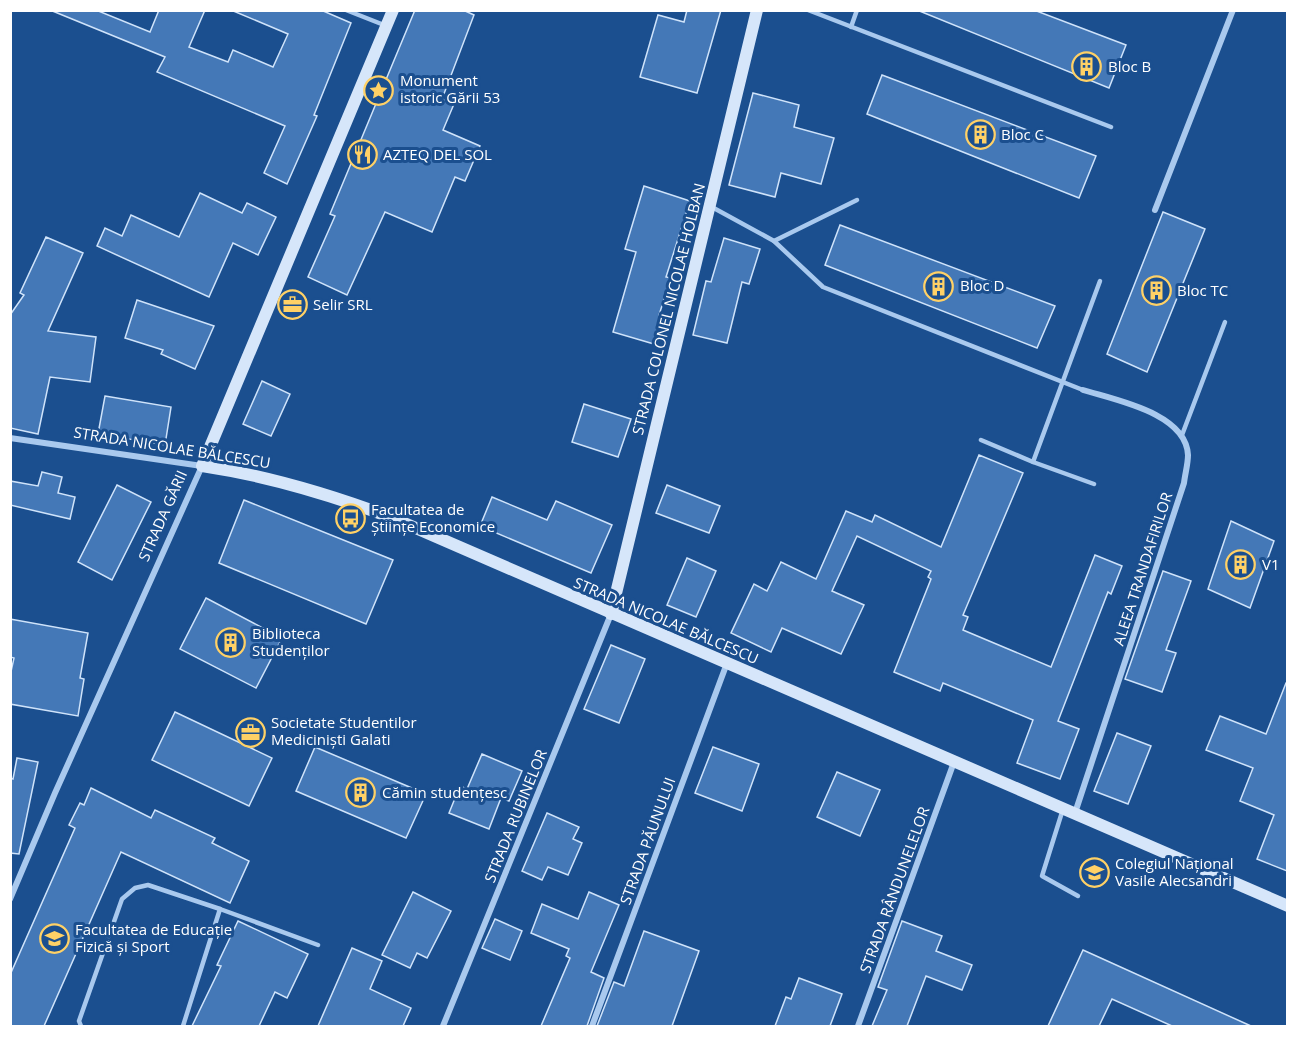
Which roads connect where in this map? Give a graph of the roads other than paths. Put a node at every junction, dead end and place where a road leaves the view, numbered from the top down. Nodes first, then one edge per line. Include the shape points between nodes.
1 (346, 10) edge
2 (393, 10) edge
3 (757, 10) edge
4 (808, 10) edge
5 (857, 10) edge
6 (1233, 10) edge
7 (386, 26) junction
8 (851, 27) junction
9 (1111, 127) dead end
10 (857, 200) dead end
11 (710, 206) junction
12 (1155, 210) dead end
13 (774, 241) junction
14 (1100, 281) dead end
15 (1225, 322) dead end
16 (1062, 381) junction
17 (1083, 390) joint
18 (1182, 435) junction
19 (10, 438) edge
20 (981, 440) dead end
21 (1033, 462) junction
22 (202, 466) junction
23 (1094, 484) dead end
24 (611, 614) junction
25 (727, 663) junction
26 (954, 762) junction
27 (1068, 811) junction
28 (1078, 896) dead end
29 (10, 899) edge
30 (1287, 906) edge
31 (220, 909) junction
32 (318, 945) dead end
33 (81, 1026) edge
34 (183, 1026) edge
35 (443, 1026) edge
36 (592, 1026) edge
37 (858, 1026) edge

1 - 7 lane
2 - 7 main road, STRADA GĂRII
3 - 11 main road, STRADA COLONEL NICOLAE HOLBAN
4 - 8 lane
5 - 8 lane
6 - 12 street
7 - 22 main road, STRADA GĂRII
8 - 9 lane
10 - 13 lane
11 - 13 lane
11 - 24 main road, STRADA COLONEL NICOLAE HOLBAN
13 - 16 lane via 823,286
14 - 16 lane
15 - 18 lane
16 - 17 lane
16 - 21 lane
17 - 18 street via 1165,418
18 - 27 street, ALEEA TRANDAFIRILOR via 1188,454 1184,483
19 - 22 street, STRADA NICOLAE BĂLCESCU
20 - 21 lane
21 - 23 lane
22 - 24 main road, STRADA NICOLAE BĂLCESCU via 279,481 358,505
22 - 29 street, STRADA GĂRII
24 - 25 main road, STRADA NICOLAE BĂLCESCU
24 - 35 street, STRADA RUBINELOR
25 - 26 main road, STRADA NICOLAE BĂLCESCU
25 - 36 street, STRADA PĂUNULUI
26 - 27 main road, STRADA NICOLAE BĂLCESCU
26 - 37 street, STRADA RÂNDUNELELOR
27 - 28 lane via 1042,876
27 - 30 main road, STRADA NICOLAE BĂLCESCU
31 - 32 lane
31 - 33 lane via 148,885 135,888 122,899 79,1021
31 - 34 lane

